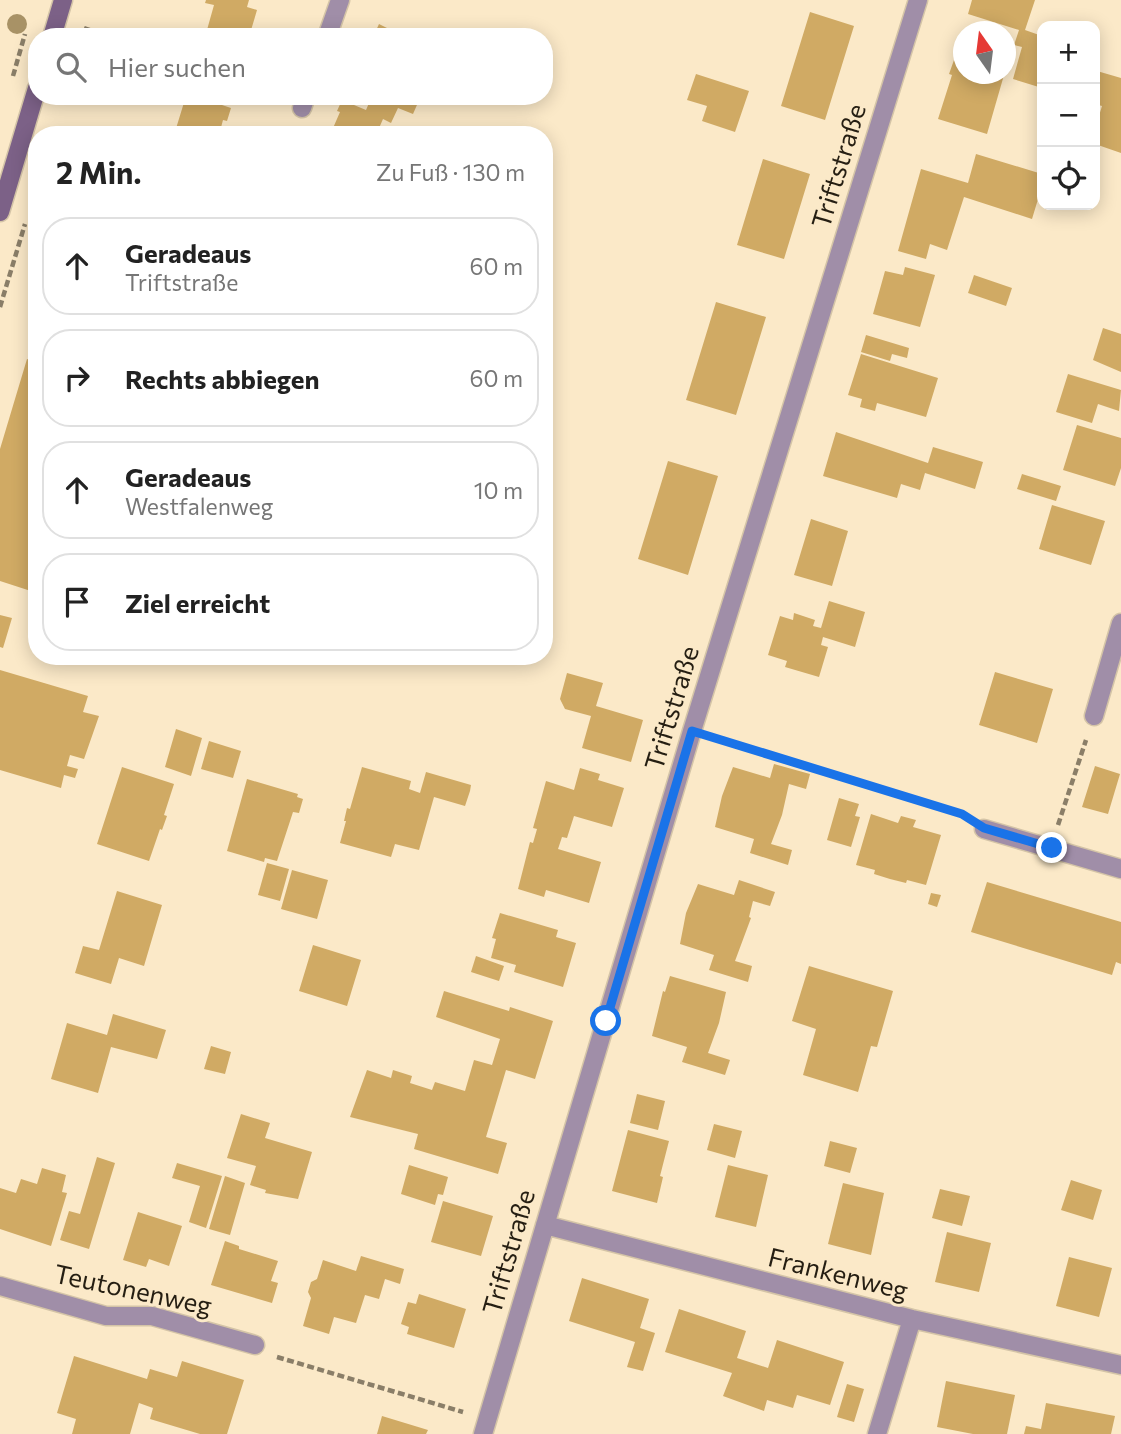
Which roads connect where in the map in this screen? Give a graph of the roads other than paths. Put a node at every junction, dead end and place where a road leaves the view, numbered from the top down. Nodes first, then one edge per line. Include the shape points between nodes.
1 (63, 0) edge
2 (340, 0) edge
3 (918, 0) edge
4 (55, 28) edge
5 (330, 28) edge
6 (32, 105) edge
7 (0, 212) edge
8 (1121, 623) edge
9 (1094, 716) road end
10 (984, 828) road end
11 (1121, 869) edge
12 (545, 1225) junction
13 (0, 1286) edge
14 (912, 1320) junction
15 (256, 1345) road end
16 (1121, 1365) edge
17 (485, 1427) edge
18 (877, 1434) edge

1 - 4 main road
2 - 5 street
3 - 12 street, Triftstraße
6 - 7 main road
8 - 9 street
10 - 11 street
12 - 14 street, Frankenweg
12 - 17 street, Triftstraße
13 - 15 street, Teutonenweg via 106,1316 152,1316
14 - 16 street, Frankenweg
14 - 18 street

